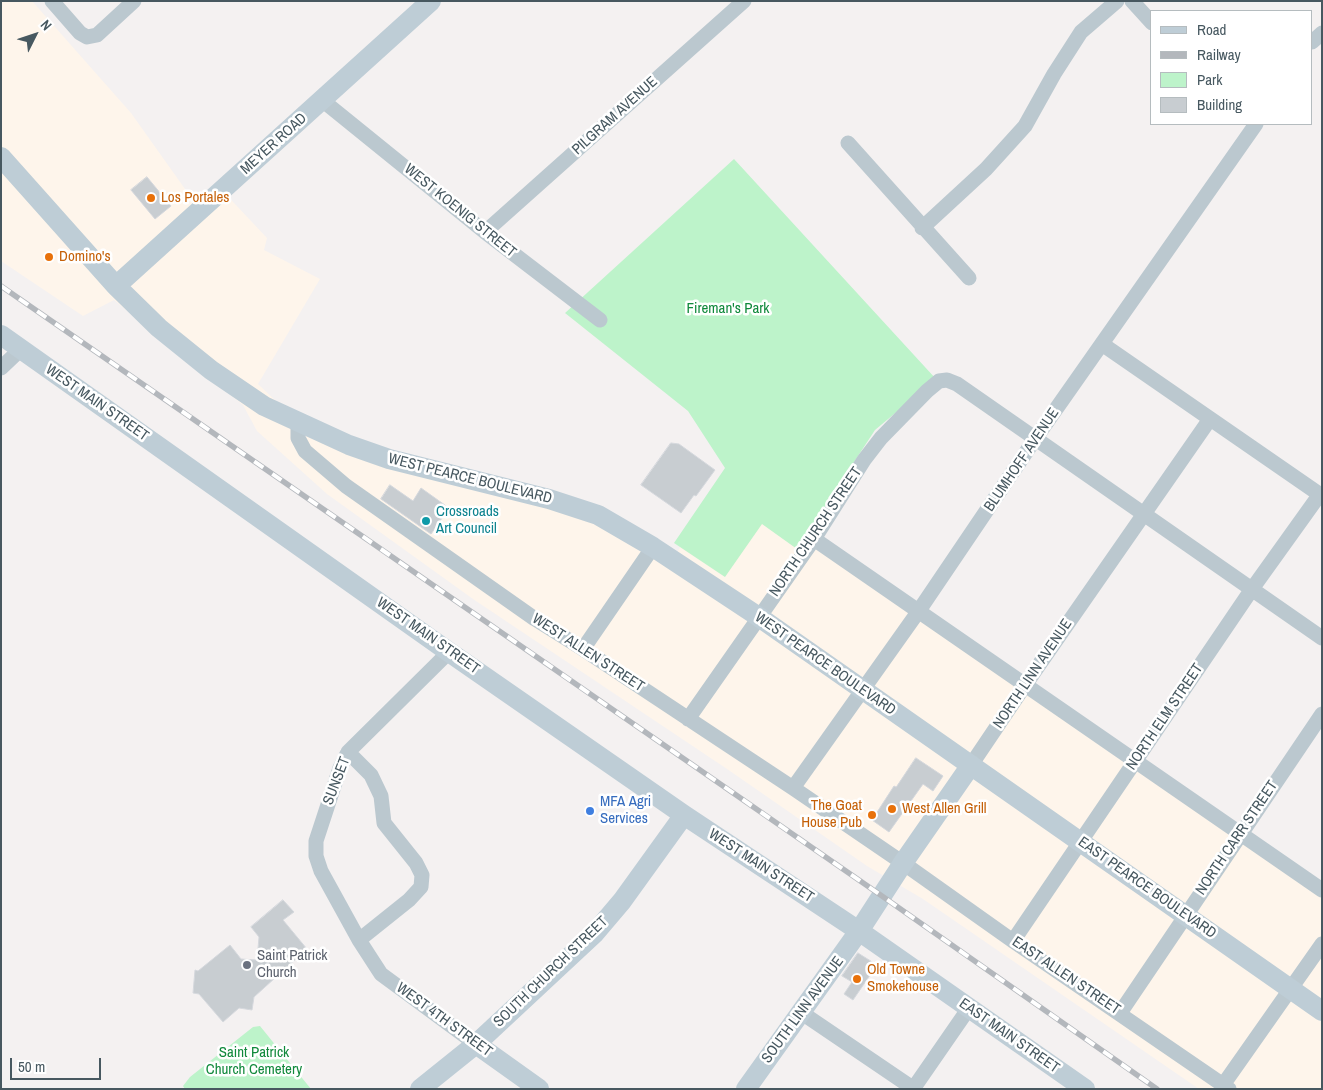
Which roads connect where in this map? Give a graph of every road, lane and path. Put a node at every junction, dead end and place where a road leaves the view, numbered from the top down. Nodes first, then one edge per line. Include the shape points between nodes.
1 (52, 1) edge
2 (134, 1) edge
3 (431, 1) edge
4 (744, 1) edge
5 (1117, 1) edge
6 (1132, 1) edge
7 (1150, 21) edge
8 (322, 100) junction
9 (1250, 127) edge
10 (848, 143) dead end
11 (1, 157) edge
12 (922, 228) junction
13 (485, 232) junction
14 (969, 278) dead end
15 (116, 286) junction
16 (600, 320) dead end
17 (1, 335) edge
18 (1102, 344) junction
19 (21, 349) junction
20 (1, 368) edge
21 (1210, 419) junction
22 (298, 422) junction
23 (1035, 439) junction
24 (1321, 495) edge
25 (1144, 514) junction
26 (814, 539) junction
27 (653, 547) junction
28 (1252, 589) junction
29 (918, 612) junction
30 (759, 617) junction
31 (1322, 638) edge
32 (583, 649) junction
33 (450, 652) junction
34 (1025, 685) junction
35 (863, 690) junction
36 (1322, 714) edge
37 (688, 719) junction
38 (348, 752) junction
39 (1136, 761) junction
40 (971, 765) junction
41 (793, 788) junction
42 (684, 815) junction
43 (1240, 833) junction
44 (1080, 841) junction
45 (904, 863) junction
46 (1322, 890) edge
47 (1185, 915) junction
48 (859, 931) junction
49 (359, 940) junction
50 (1013, 941) junction
51 (1322, 944) edge
52 (1291, 988) junction
53 (969, 1008) junction
54 (1322, 1011) edge
55 (802, 1013) junction
56 (1120, 1013) junction
57 (476, 1044) junction
58 (1075, 1086) edge
59 (1226, 1087) edge
60 (420, 1089) edge
61 (539, 1089) edge
62 (746, 1089) edge
63 (913, 1089) edge

1 - 2 street via 87,38 97,35
3 - 8 street, MEYER ROAD
4 - 13 street, PILGRAM AVENUE
5 - 12 street via 1081,32 1025,126 986,169
6 - 7 street
8 - 13 street, WEST KOENIG STREET
8 - 15 street, MEYER ROAD
9 - 18 street, BLUMHOFF AVENUE
10 - 12 street
11 - 15 street, WEST PEARCE BOULEVARD
12 - 14 street
13 - 16 street, WEST KOENIG STREET
15 - 22 street, WEST PEARCE BOULEVARD via 159,328 211,370 264,406
17 - 19 street, WEST MAIN STREET
18 - 21 street
18 - 23 street, BLUMHOFF AVENUE
19 - 20 street
19 - 33 street, WEST MAIN STREET
21 - 24 street
21 - 25 street, NORTH LINN AVENUE
22 - 27 street, WEST PEARCE BOULEVARD via 388,459 549,499 598,515
22 - 32 street, WEST ALLEN STREET via 298,438 305,451 346,486
23 - 25 street
23 - 26 street, NORTH CHURCH STREET via 957,384 940,381 881,438
23 - 29 street, BLUMHOFF AVENUE
24 - 28 street, NORTH ELM STREET
25 - 28 street
25 - 34 street, NORTH LINN AVENUE
26 - 29 street
26 - 30 street, NORTH CHURCH STREET
27 - 30 street, WEST PEARCE BOULEVARD
27 - 32 street
28 - 31 street
28 - 39 street, NORTH ELM STREET
29 - 34 street
29 - 35 street, BLUMHOFF AVENUE
30 - 35 street, WEST PEARCE BOULEVARD
30 - 37 street, NORTH CHURCH STREET
32 - 37 street, WEST ALLEN STREET
33 - 38 street, SUNSET
33 - 42 street, WEST MAIN STREET
34 - 39 street
34 - 40 street, NORTH LINN AVENUE
35 - 40 street, WEST PEARCE BOULEVARD
35 - 41 street, BLUMHOFF AVENUE
36 - 43 street, NORTH CARR STREET
37 - 41 street, WEST ALLEN STREET
38 - 49 street, SUNSET via 316,841 316,856
38 - 49 street via 371,775 381,796 384,823 422,875 420,887 409,900
39 - 43 street
39 - 44 street, NORTH ELM STREET
40 - 44 street, EAST PEARCE BOULEVARD
40 - 45 street, NORTH LINN AVENUE
41 - 45 street, WEST ALLEN STREET
42 - 48 street, WEST MAIN STREET
42 - 57 street, SOUTH CHURCH STREET via 594,934
43 - 46 street
43 - 47 street, NORTH CARR STREET
44 - 47 street, EAST PEARCE BOULEVARD
44 - 50 street, NORTH ELM STREET
45 - 48 street, NORTH LINN AVENUE
45 - 50 street, EAST ALLEN STREET
47 - 52 street, EAST PEARCE BOULEVARD
47 - 56 street, NORTH CARR STREET
48 - 53 street, EAST MAIN STREET
48 - 55 street, SOUTH LINN AVENUE
49 - 57 street, WEST 4TH STREET via 382,974
50 - 56 street, EAST ALLEN STREET
51 - 52 street
52 - 54 street, EAST PEARCE BOULEVARD
52 - 59 street
53 - 58 street, EAST MAIN STREET
53 - 63 street
55 - 62 street, SOUTH LINN AVENUE
55 - 63 street
56 - 59 street, EAST ALLEN STREET
57 - 60 street, SOUTH CHURCH STREET
57 - 61 street, WEST 4TH STREET

